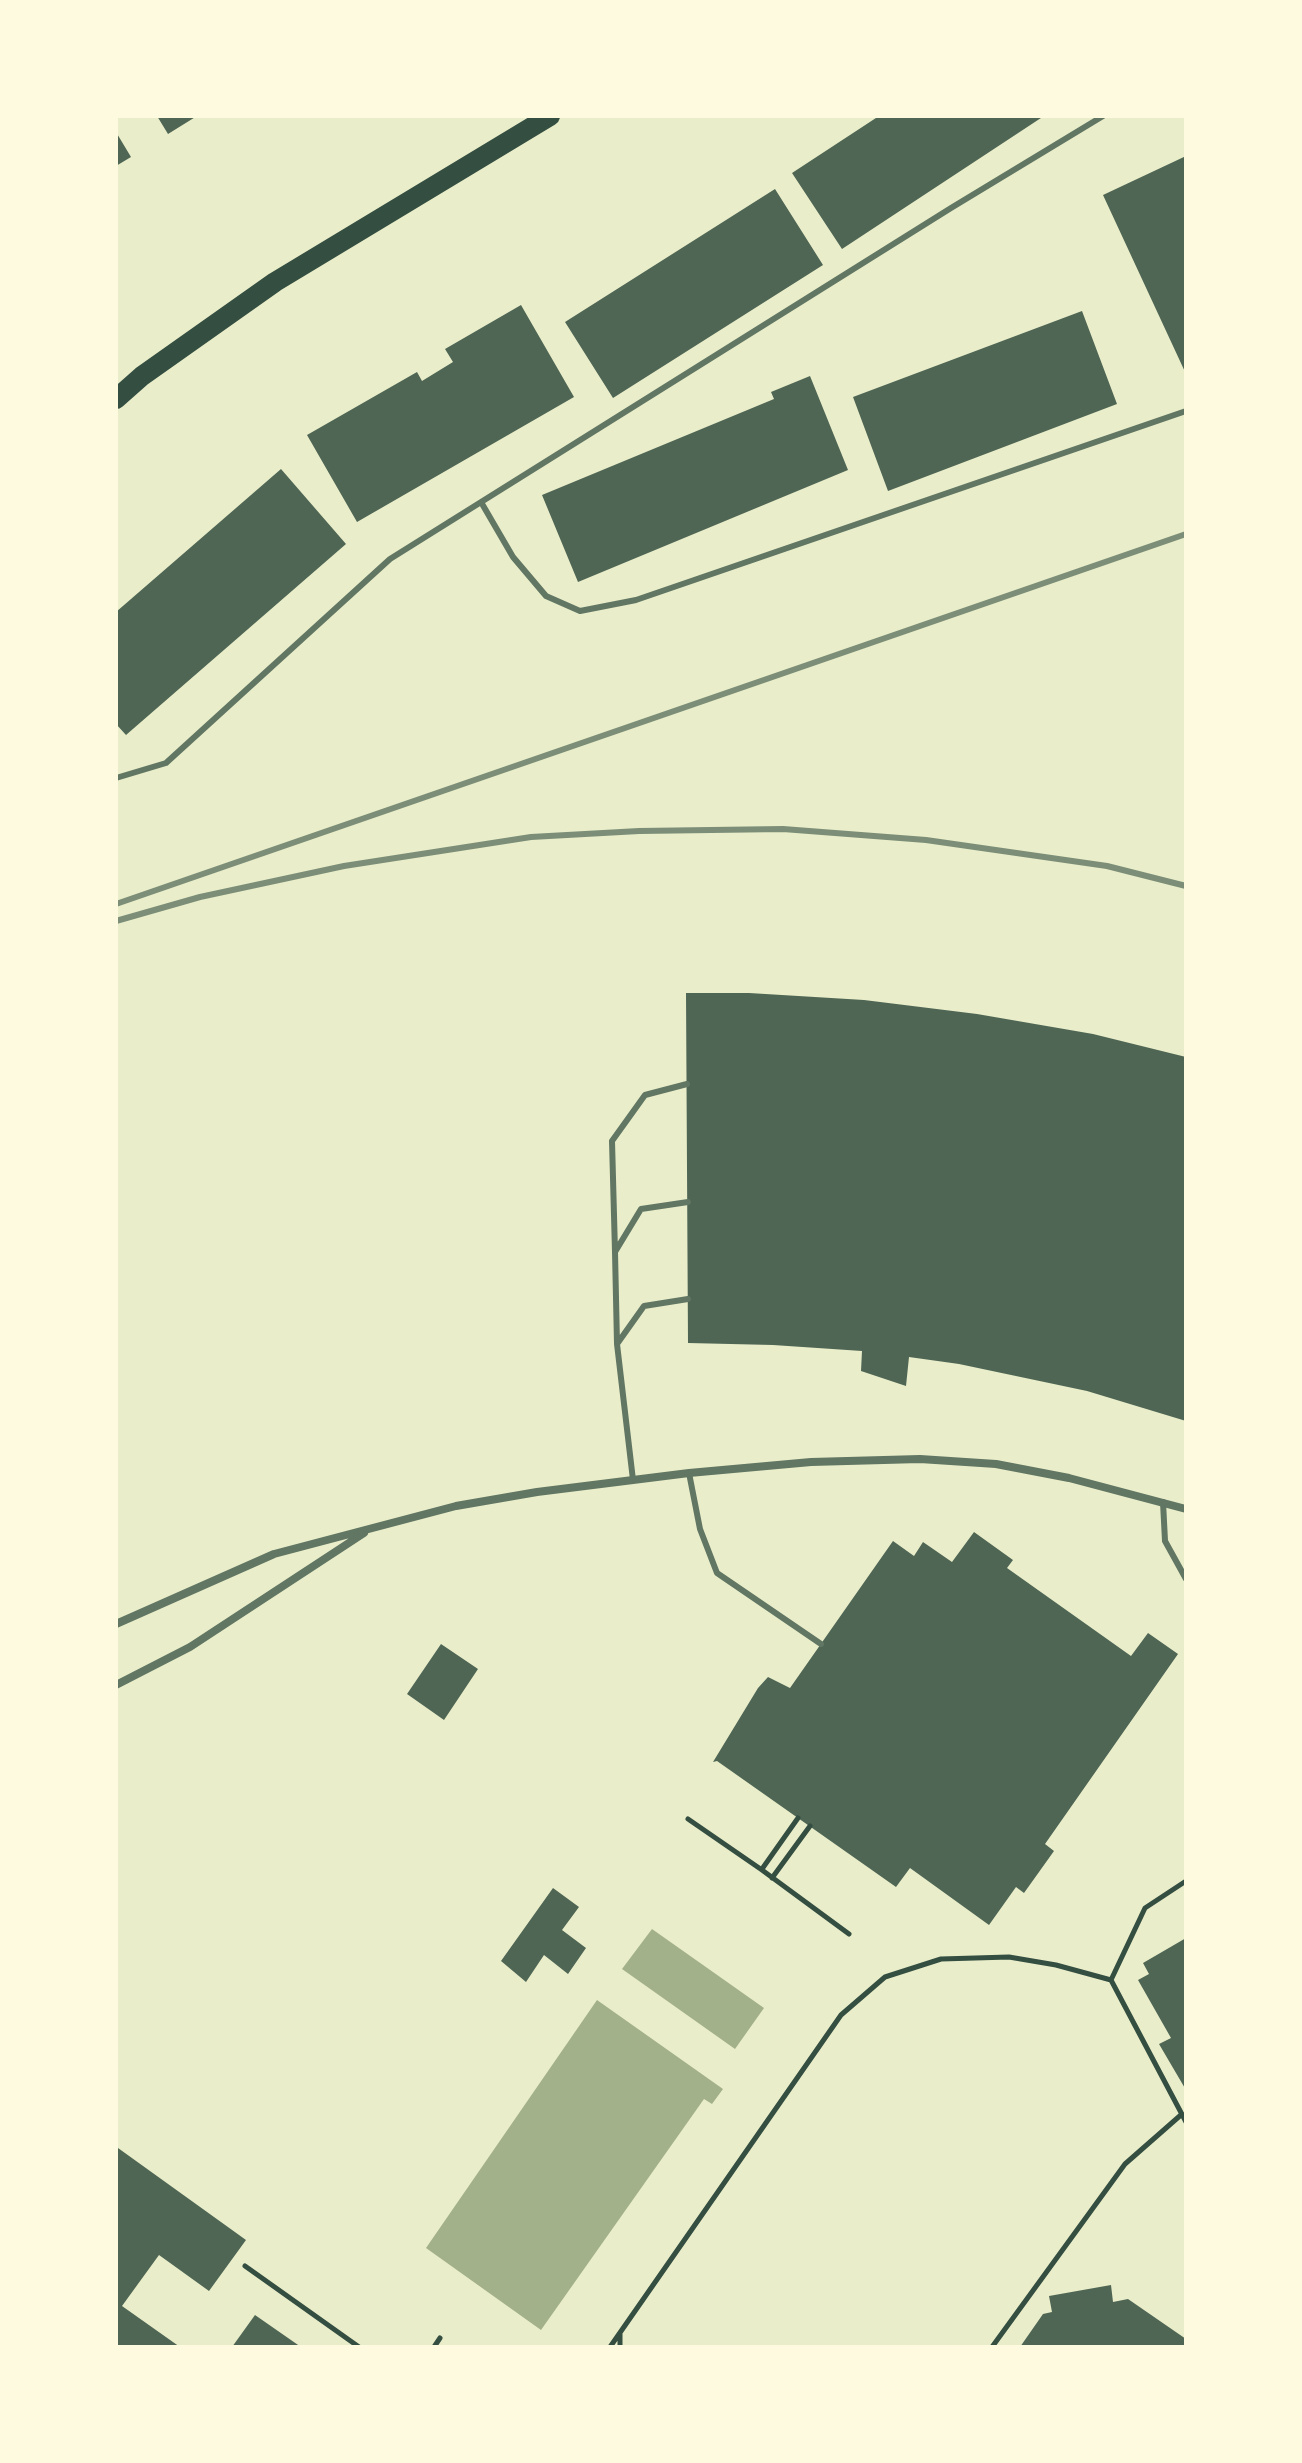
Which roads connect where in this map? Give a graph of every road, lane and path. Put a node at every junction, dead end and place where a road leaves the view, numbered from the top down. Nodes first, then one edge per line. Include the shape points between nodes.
1 (550, 116) edge
2 (1103, 116) edge
3 (116, 399) edge
4 (1186, 411) edge
5 (481, 502) junction
6 (116, 778) edge
7 (687, 1084) dead end
8 (688, 1202) dead end
9 (615, 1252) junction
10 (688, 1299) dead end
11 (617, 1344) junction
12 (689, 1473) junction
13 (633, 1480) junction
14 (1163, 1502) junction
15 (1186, 1509) edge
16 (372, 1528) junction
17 (1186, 1579) edge
18 (116, 1624) edge
19 (821, 1644) dead end
20 (116, 1685) edge
21 (798, 1818) dead end
22 (688, 1819) dead end
23 (810, 1826) dead end
24 (762, 1870) junction
25 (772, 1878) junction
26 (1186, 1881) edge
27 (849, 1934) dead end
28 (1111, 1980) junction
29 (1182, 2114) junction
30 (1186, 2122) edge
31 (245, 2266) dead end
32 (620, 2333) junction
33 (440, 2338) dead end
34 (359, 2347) edge
35 (434, 2347) edge
36 (610, 2347) edge
37 (620, 2347) edge
38 (992, 2347) edge

1 - 3 main road via 275,282
2 - 5 lane
4 - 5 lane via 636,600 580,611 546,596 513,557
5 - 6 lane via 390,559 166,763
7 - 9 lane via 645,1095 612,1141
8 - 9 lane via 641,1209
9 - 11 lane
10 - 11 lane via 644,1306
11 - 13 lane
12 - 13 street
12 - 14 street via 920,1459 996,1464
12 - 19 lane via 700,1529 717,1573
13 - 16 street via 456,1506
14 - 15 street
14 - 17 lane via 1165,1541
16 - 18 street via 274,1554
16 - 20 street via 190,1647
21 - 24 path
22 - 24 path
23 - 25 path
24 - 25 path
25 - 27 path
26 - 28 path via 1145,1908
28 - 29 path
28 - 32 path via 1009,1957 941,1959 885,1977 841,2015
29 - 30 path
29 - 38 path via 1125,2164
31 - 34 path
32 - 36 path
32 - 37 path
33 - 35 path

